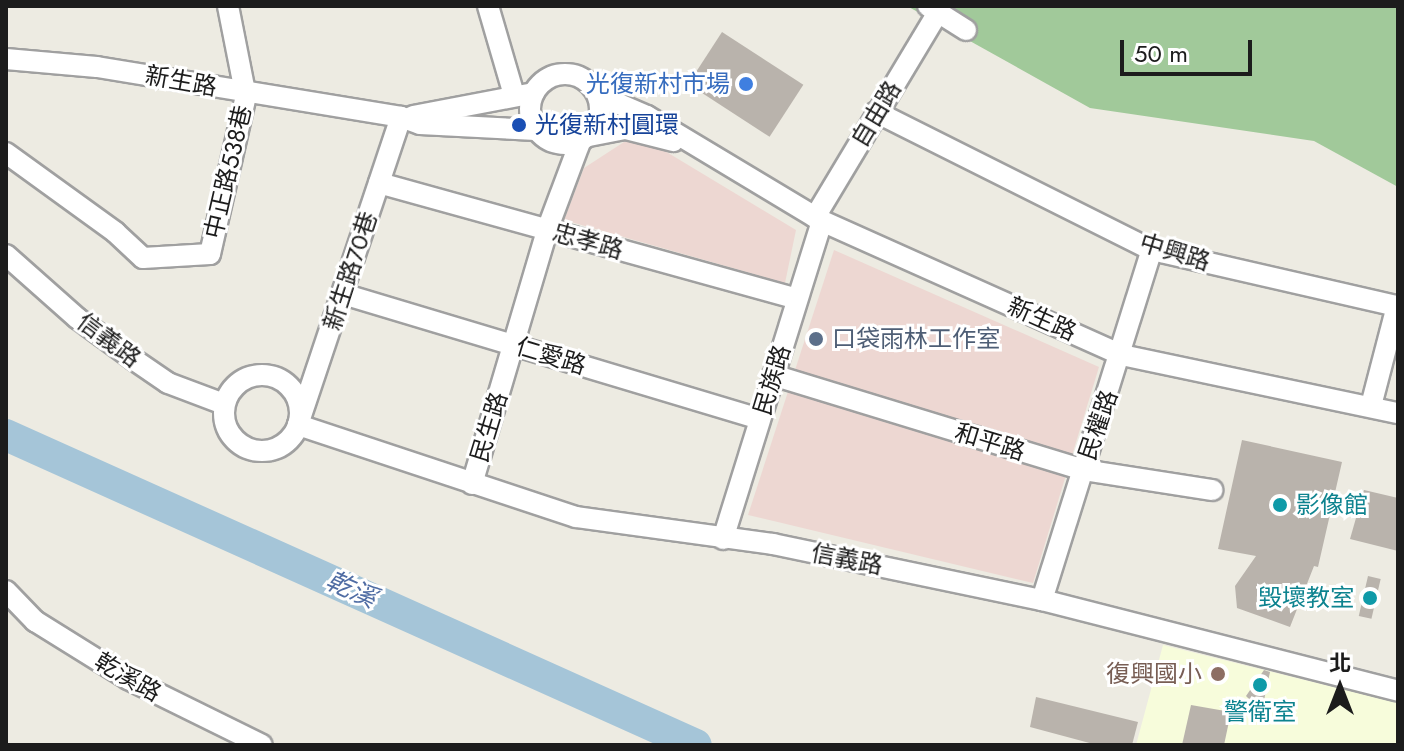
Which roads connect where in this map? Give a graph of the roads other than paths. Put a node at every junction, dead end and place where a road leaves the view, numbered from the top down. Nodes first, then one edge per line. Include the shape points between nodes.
1 (228, 6) edge
2 (488, 6) edge
3 (933, 9) edge
4 (966, 30) dead end
5 (6, 59) edge
6 (246, 92) junction
7 (524, 94) junction
8 (598, 95) junction
9 (876, 112) junction
10 (401, 117) junction
11 (536, 130) junction
12 (584, 139) junction
13 (6, 153) edge
14 (710, 156) junction
15 (379, 183) junction
16 (818, 219) junction
17 (547, 230) junction
18 (1152, 250) junction
19 (6, 255) edge
20 (343, 294) junction
21 (796, 299) junction
22 (513, 345) junction
23 (1122, 355) junction
24 (773, 375) junction
25 (224, 404) junction
26 (1371, 406) junction
27 (1398, 413) edge
28 (760, 419) junction
29 (298, 425) junction
30 (1083, 470) junction
31 (472, 484) junction
32 (1212, 490) dead end
33 (723, 539) junction
34 (6, 591) edge
35 (1042, 600) junction
36 (1398, 691) edge
37 (262, 745) edge

1 - 6 street
2 - 7 street
3 - 4 street
3 - 9 street, 自由路
5 - 6 street, 新生路 via 97,67
6 - 10 street, 新生路
6 - 13 street, 中正路538巷 via 210,254 143,258
7 - 8 street, 新生路 via 550,77 572,75
7 - 10 street, 新生路
7 - 11 street
8 - 12 street via 600,117
8 - 14 street, 新生路 via 647,116
9 - 16 street, 自由路
9 - 18 street, 中興路
10 - 11 street, 新生路 via 420,124
10 - 15 street, 新生路70巷
11 - 12 street, 新生路 via 559,144
12 - 14 street, 新生路 via 639,131
12 - 17 street, 民生路
14 - 16 street, 新生路
15 - 17 street, 忠孝路
15 - 20 street, 新生路70巷
16 - 21 street, 民族路
16 - 23 street, 新生路
17 - 21 street, 忠孝路
17 - 22 street, 民生路
18 - 23 street, 民權路
18 - 26 street, 中興路 via 1397,306
19 - 25 street, 信義路 via 77,318 168,383
20 - 22 street, 仁愛路
20 - 29 street, 新生路70巷
21 - 24 street, 民族路
22 - 28 street, 仁愛路
22 - 31 street, 民生路
23 - 26 street, 新生路
23 - 30 street, 民權路
24 - 28 street, 民族路
24 - 30 street, 和平路
25 - 29 street via 227,429 245,447 270,450 292,437
25 - 29 street via 238,383 273,376 285,382 298,401
26 - 27 street, 新生路
28 - 33 street, 民族路
29 - 31 street, 信義路
30 - 32 street, 和平路
30 - 35 street, 民權路
31 - 33 street, 信義路 via 576,517
33 - 35 street, 信義路 via 773,544
34 - 37 street, 乾溪路 via 35,621 128,679
35 - 36 street, 信義路

